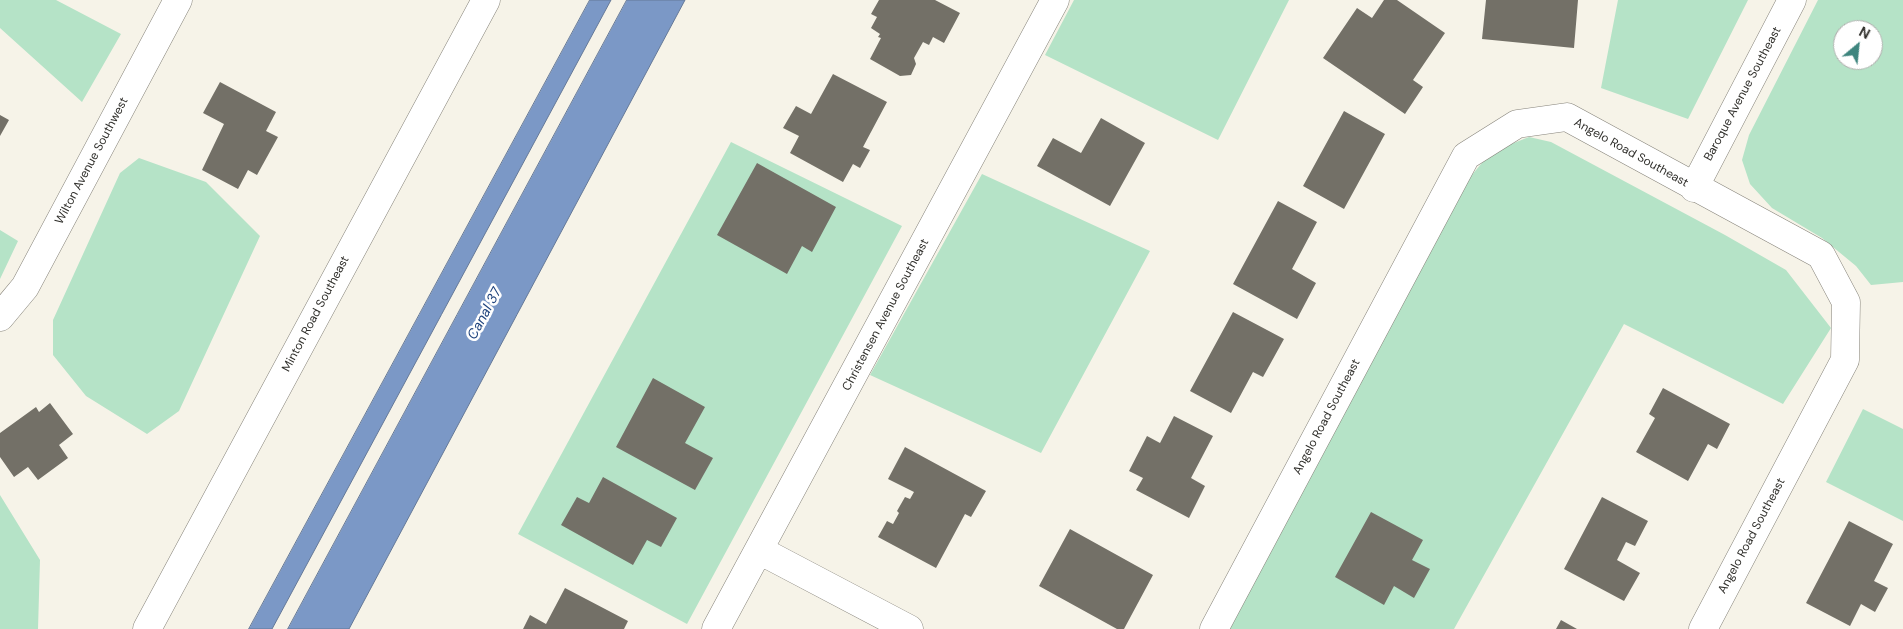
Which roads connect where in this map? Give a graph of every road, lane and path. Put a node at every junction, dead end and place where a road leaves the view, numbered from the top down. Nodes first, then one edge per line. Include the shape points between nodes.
1 (178, 0) edge
2 (486, 0) edge
3 (1055, 0) edge
4 (1792, 0) edge
5 (1694, 188) junction
6 (0, 317) edge
7 (759, 550) junction
8 (147, 629) edge
9 (716, 629) edge
10 (909, 629) edge
11 (1214, 629) edge
12 (1703, 629) edge

1 - 6 street, Wilton Avenue Southwest via 25,286
2 - 8 street, Minton Road Southeast
3 - 7 street, Christensen Avenue Southeast
4 - 5 street, Baroque Avenue Southeast
5 - 11 street, Angelo Road Southeast via 1567,117 1516,124 1466,156
5 - 12 street, Angelo Road Southeast via 1821,255 1846,302 1845,360
7 - 9 street, Christensen Avenue Southeast
7 - 10 street

